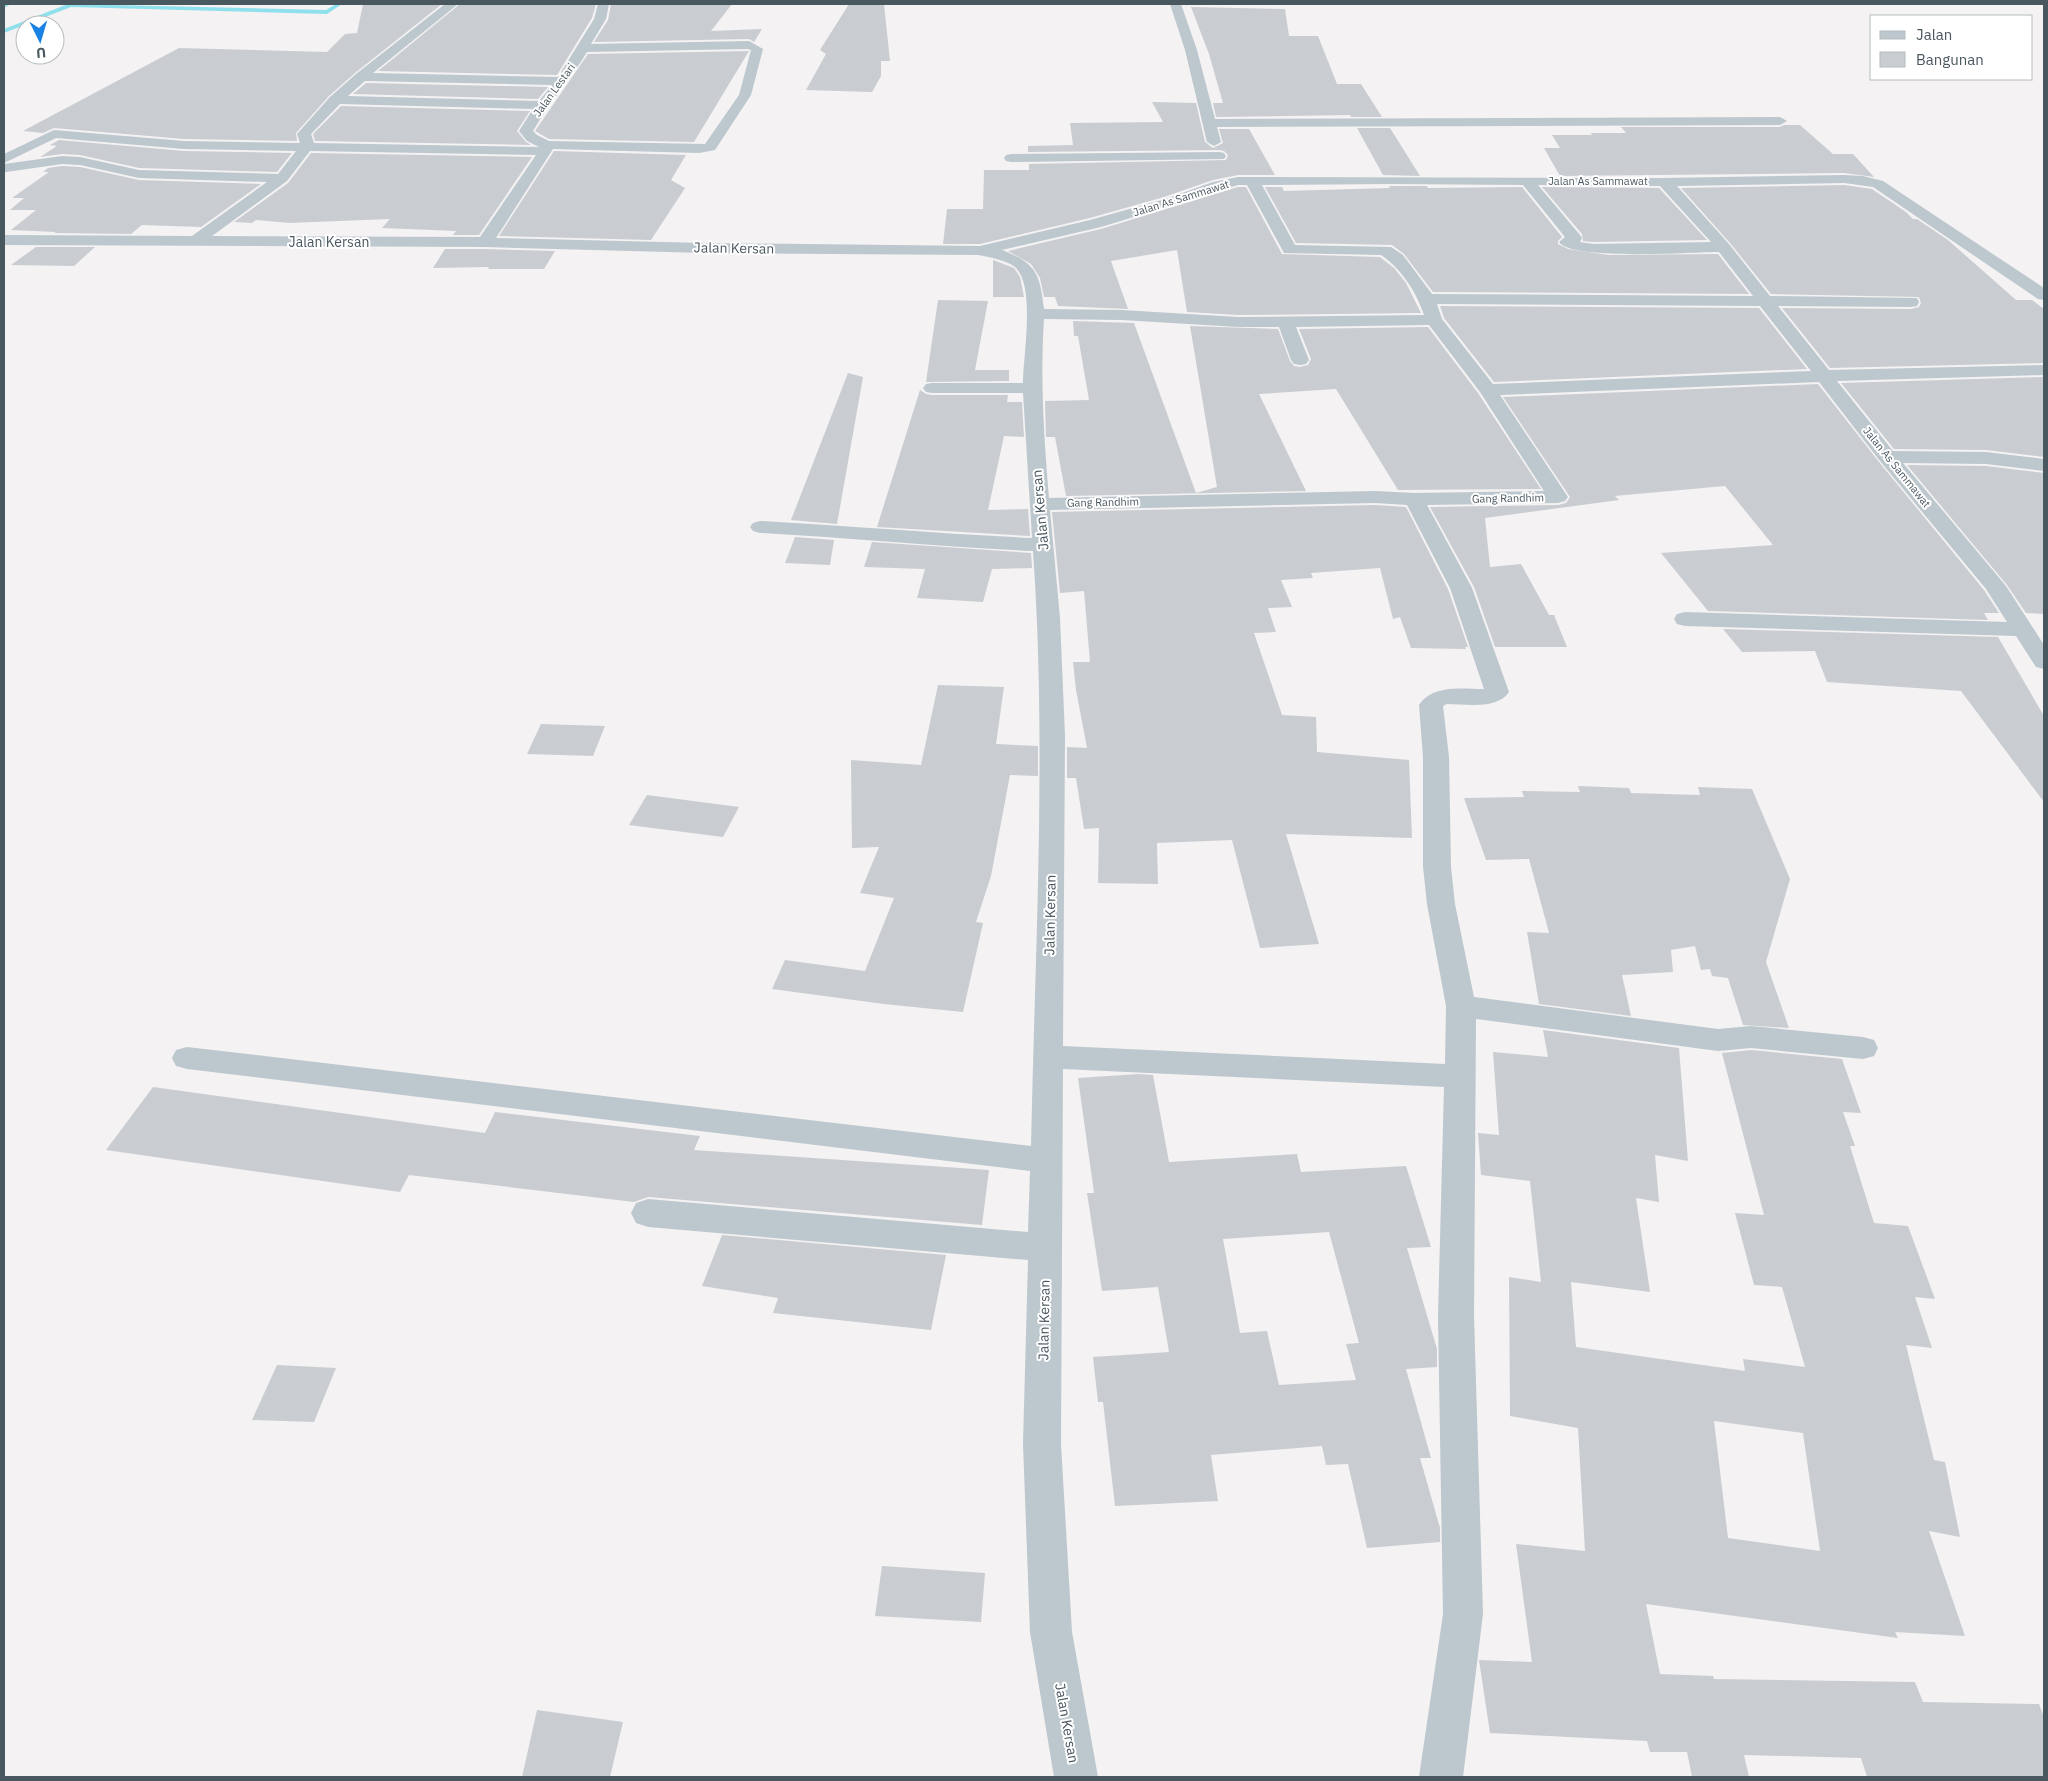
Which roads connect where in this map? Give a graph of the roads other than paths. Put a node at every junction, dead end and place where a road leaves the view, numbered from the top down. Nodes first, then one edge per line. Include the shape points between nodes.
1 (452, 4) edge
2 (603, 4) edge
3 (1175, 4) edge
4 (584, 48) junction
5 (360, 77) junction
6 (560, 81) junction
7 (335, 100) junction
8 (543, 105) junction
9 (1780, 121) dead end
10 (1209, 124) junction
11 (307, 146) junction
12 (546, 148) junction
13 (1011, 158) dead end
14 (4, 159) edge
15 (4, 168) edge
16 (1222, 170) junction
17 (282, 178) junction
18 (1252, 181) junction
19 (1527, 181) junction
20 (1663, 182) junction
21 (4, 240) edge
22 (194, 242) junction
23 (485, 242) junction
24 (1723, 247) junction
25 (1015, 251) junction
26 (2044, 295) edge
27 (1427, 299) junction
28 (1766, 300) junction
29 (1911, 302) dead end
30 (1036, 314) junction
31 (1434, 320) junction
32 (1286, 322) junction
33 (1300, 360) dead end
34 (2044, 370) edge
35 (1825, 376) junction
36 (932, 388) dead end
37 (1032, 388) junction
38 (1488, 390) junction
39 (1887, 458) junction
40 (2044, 465) edge
41 (1414, 499) junction
42 (1039, 504) junction
43 (760, 528) dead end
44 (1043, 545) junction
45 (1685, 619) dead end
46 (2024, 629) junction
47 (2044, 662) edge
48 (1461, 1006) junction
49 (1855, 1047) dead end
50 (1047, 1057) junction
51 (187, 1058) dead end
52 (1460, 1076) junction
53 (1045, 1160) junction
54 (648, 1213) dead end
55 (1044, 1247) junction
56 (1076, 1777) edge
57 (1441, 1777) edge

1 - 5 street
2 - 4 street, Jalan Lestari via 600,19
3 - 10 street
4 - 6 street, Jalan Lestari
4 - 12 street via 749,45 757,50 745,95 710,147
5 - 6 street
5 - 7 street
6 - 8 street, Jalan Lestari
7 - 8 street
7 - 11 street via 304,134
8 - 12 street, Jalan Lestari via 526,131
9 - 10 street
10 - 16 street
11 - 12 street
11 - 14 street via 184,145 54,134
11 - 17 street
12 - 23 street
13 - 16 street
15 - 17 street via 62,160 139,174
16 - 18 street, Jalan As Sammawat
16 - 25 street, Jalan As Sammawat via 1154,207
17 - 22 street
18 - 19 street, Jalan As Sammawat
18 - 27 street, Gang Randhim via 1290,250 1385,250 1397,258
19 - 20 street, Jalan As Sammawat
19 - 24 street via 1574,238 1567,242 1573,245 1593,248
20 - 24 street, Jalan As Sammawat
20 - 26 street via 1844,179 1878,184
21 - 22 street, Jalan Kersan
22 - 23 street, Jalan Kersan
23 - 25 street, Jalan Kersan
24 - 28 street, Jalan As Sammawat
25 - 30 street, Jalan Kersan via 1029,276
27 - 28 street
27 - 31 street, Gang Randhim
28 - 29 street
28 - 35 street, Jalan As Sammawat
30 - 32 street
30 - 37 street, Jalan Kersan
31 - 32 street
31 - 38 street, Gang Randhim
32 - 33 street
34 - 35 street
35 - 38 street
35 - 39 street, Jalan As Sammawat
36 - 37 street
37 - 42 street, Jalan Kersan
38 - 41 street, Gang Randhim via 1558,497
39 - 40 street via 2000,459
39 - 46 street, Jalan As Sammawat via 1985,573
41 - 42 street, Gang Randhim via 1375,497
41 - 48 street via 1461,588 1497,692 1492,696 1443,697 1431,705 1436,757 1437,867
42 - 44 street, Jalan Kersan
43 - 44 street
44 - 50 street, Jalan Kersan via 1053,736
45 - 46 street
46 - 47 street, Jalan As Sammawat
48 - 49 street via 1718,1040 1751,1037
48 - 52 street
50 - 52 street
50 - 53 street, Jalan Kersan
51 - 53 street
52 - 57 street via 1456,1316 1463,1614
53 - 55 street, Jalan Kersan
54 - 55 street
55 - 56 street, Jalan Kersan via 1042,1444 1051,1632

